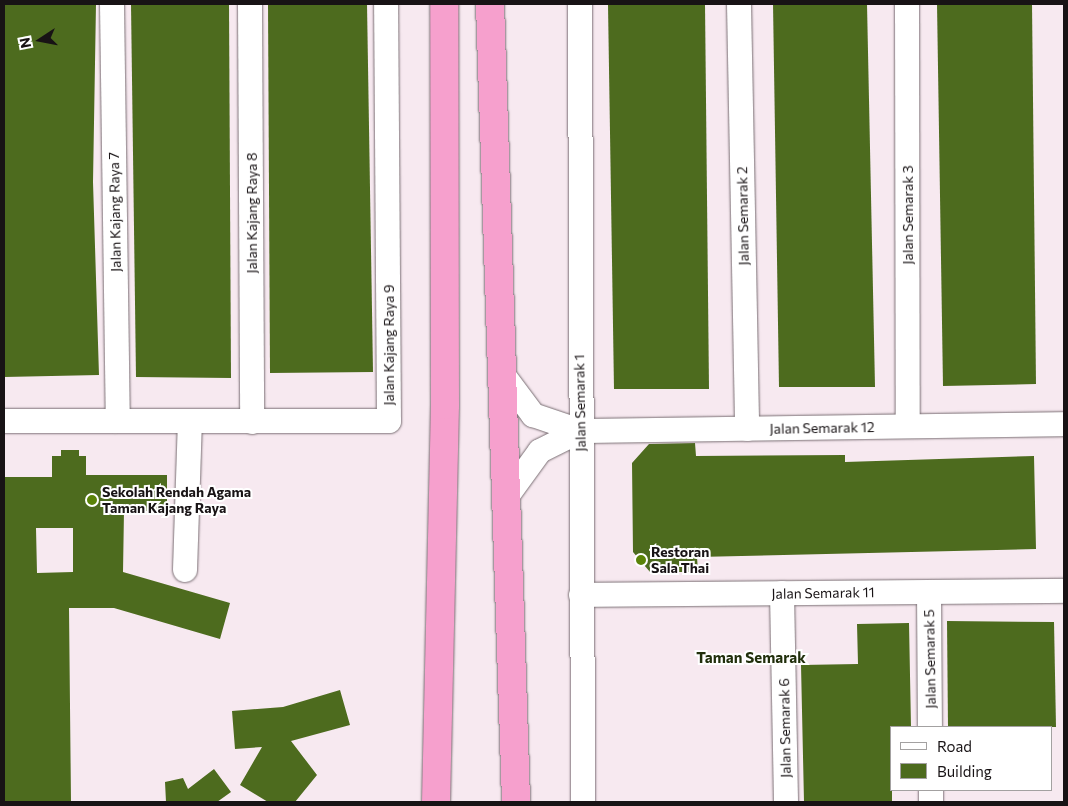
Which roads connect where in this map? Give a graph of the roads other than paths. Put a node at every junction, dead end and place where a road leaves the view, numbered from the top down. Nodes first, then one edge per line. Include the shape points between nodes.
1 (112, 4) edge
2 (250, 4) edge
3 (386, 4) edge
4 (444, 4) edge
5 (490, 4) edge
6 (580, 4) edge
7 (739, 4) edge
8 (907, 4) edge
9 (502, 372) junction
10 (4, 421) edge
11 (118, 421) junction
12 (190, 421) junction
13 (252, 422) junction
14 (1064, 424) edge
15 (908, 426) junction
16 (747, 429) junction
17 (580, 431) junction
18 (508, 495) junction
19 (185, 570) dead end
20 (1064, 591) edge
21 (929, 592) junction
22 (782, 593) junction
23 (581, 595) junction
24 (930, 726) edge
25 (436, 802) edge
26 (516, 802) edge
27 (583, 802) edge
28 (786, 802) edge

1 - 11 street, Jalan Kajang Raya 7
2 - 13 street, Jalan Kajang Raya 8
3 - 13 street, Jalan Kajang Raya 9 via 390,421
4 - 25 highway via 445,405
5 - 9 highway
6 - 17 street, Jalan Semarak 1
7 - 16 street, Jalan Semarak 2
8 - 15 street, Jalan Semarak 3
9 - 17 street, Jalan Semarak 12 via 533,415
9 - 18 highway
10 - 11 street, Jalan Kajang Raya 9
11 - 12 street, Jalan Kajang Raya 9
12 - 13 street, Jalan Kajang Raya 9
12 - 19 street
14 - 15 street, Jalan Semarak 12
15 - 16 street, Jalan Semarak 12
16 - 17 street, Jalan Semarak 12
17 - 18 street, Jalan Semarak 12 via 540,451
17 - 23 street, Jalan Semarak 1
18 - 26 highway
20 - 21 street, Jalan Semarak 11
21 - 22 street, Jalan Semarak 11
21 - 24 street, Jalan Semarak 5
22 - 23 street, Jalan Semarak 11
22 - 28 street, Jalan Semarak 6
23 - 27 street, Jalan Semarak 1

